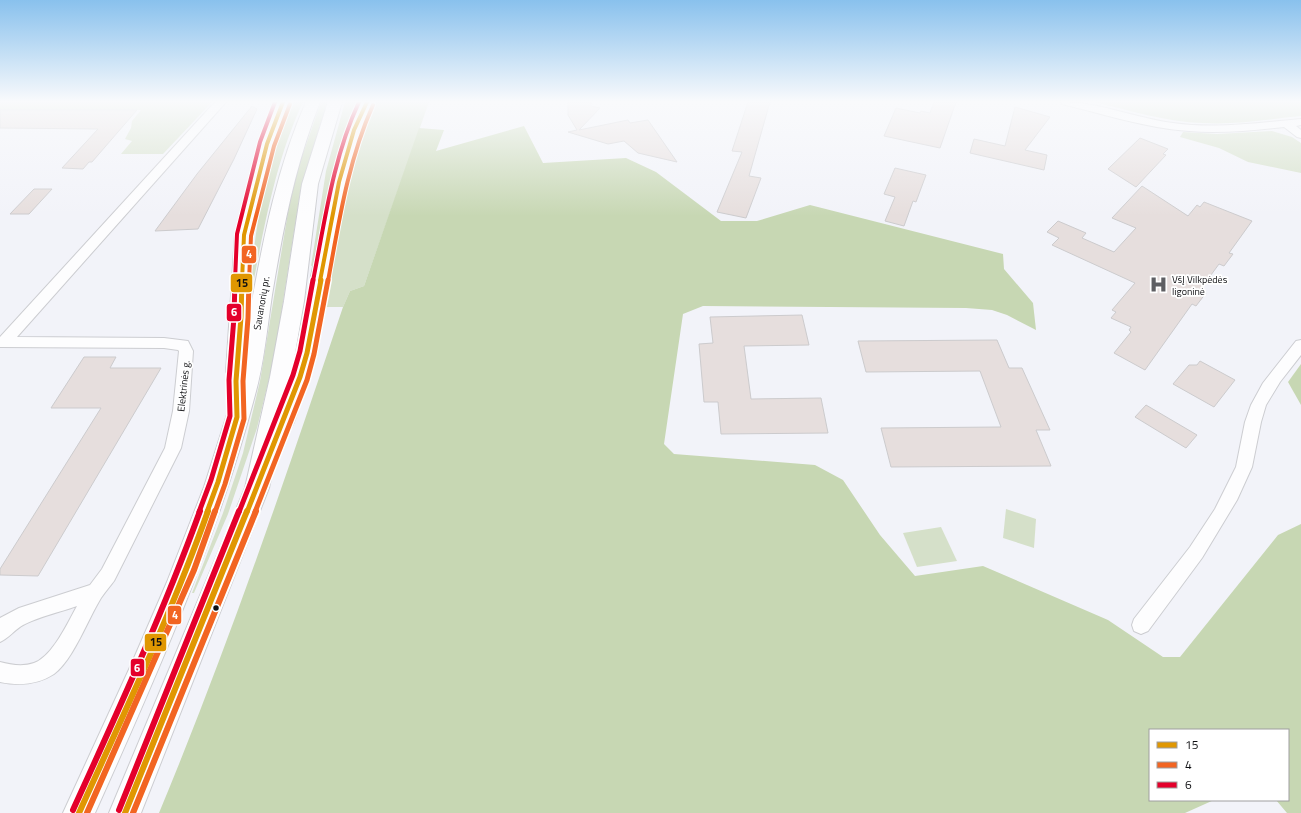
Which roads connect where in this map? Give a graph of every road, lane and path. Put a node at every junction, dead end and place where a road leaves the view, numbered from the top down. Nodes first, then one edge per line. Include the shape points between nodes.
1 (185, 140) edge
2 (269, 140) edge
3 (299, 140) edge
4 (323, 140) edge
5 (351, 140) edge
6 (2, 342) edge
7 (1301, 345) edge
8 (237, 417) junction
9 (257, 488) junction
10 (96, 591) junction
11 (1141, 625) dead end
12 (0, 633) edge
13 (0, 672) edge
14 (79, 813) edge
15 (124, 813) edge

1 - 6 street
2 - 8 highway via 244,235 236,381
3 - 8 highway, Savanorių pr. via 279,204 248,382
4 - 9 highway via 310,184 281,377
5 - 9 highway via 339,182 307,353
6 - 10 street, Elektrinės g. via 169,343 183,345 186,351 181,411 173,448 108,575
7 - 11 street via 1263,397 1255,414 1242,473 1227,502 1190,562
8 - 14 highway, Savanorių pr. via 218,482 188,567
9 - 15 highway
10 - 12 street via 19,617 6,625
10 - 13 street, Elektrinės g. via 49,666 30,674 13,675

